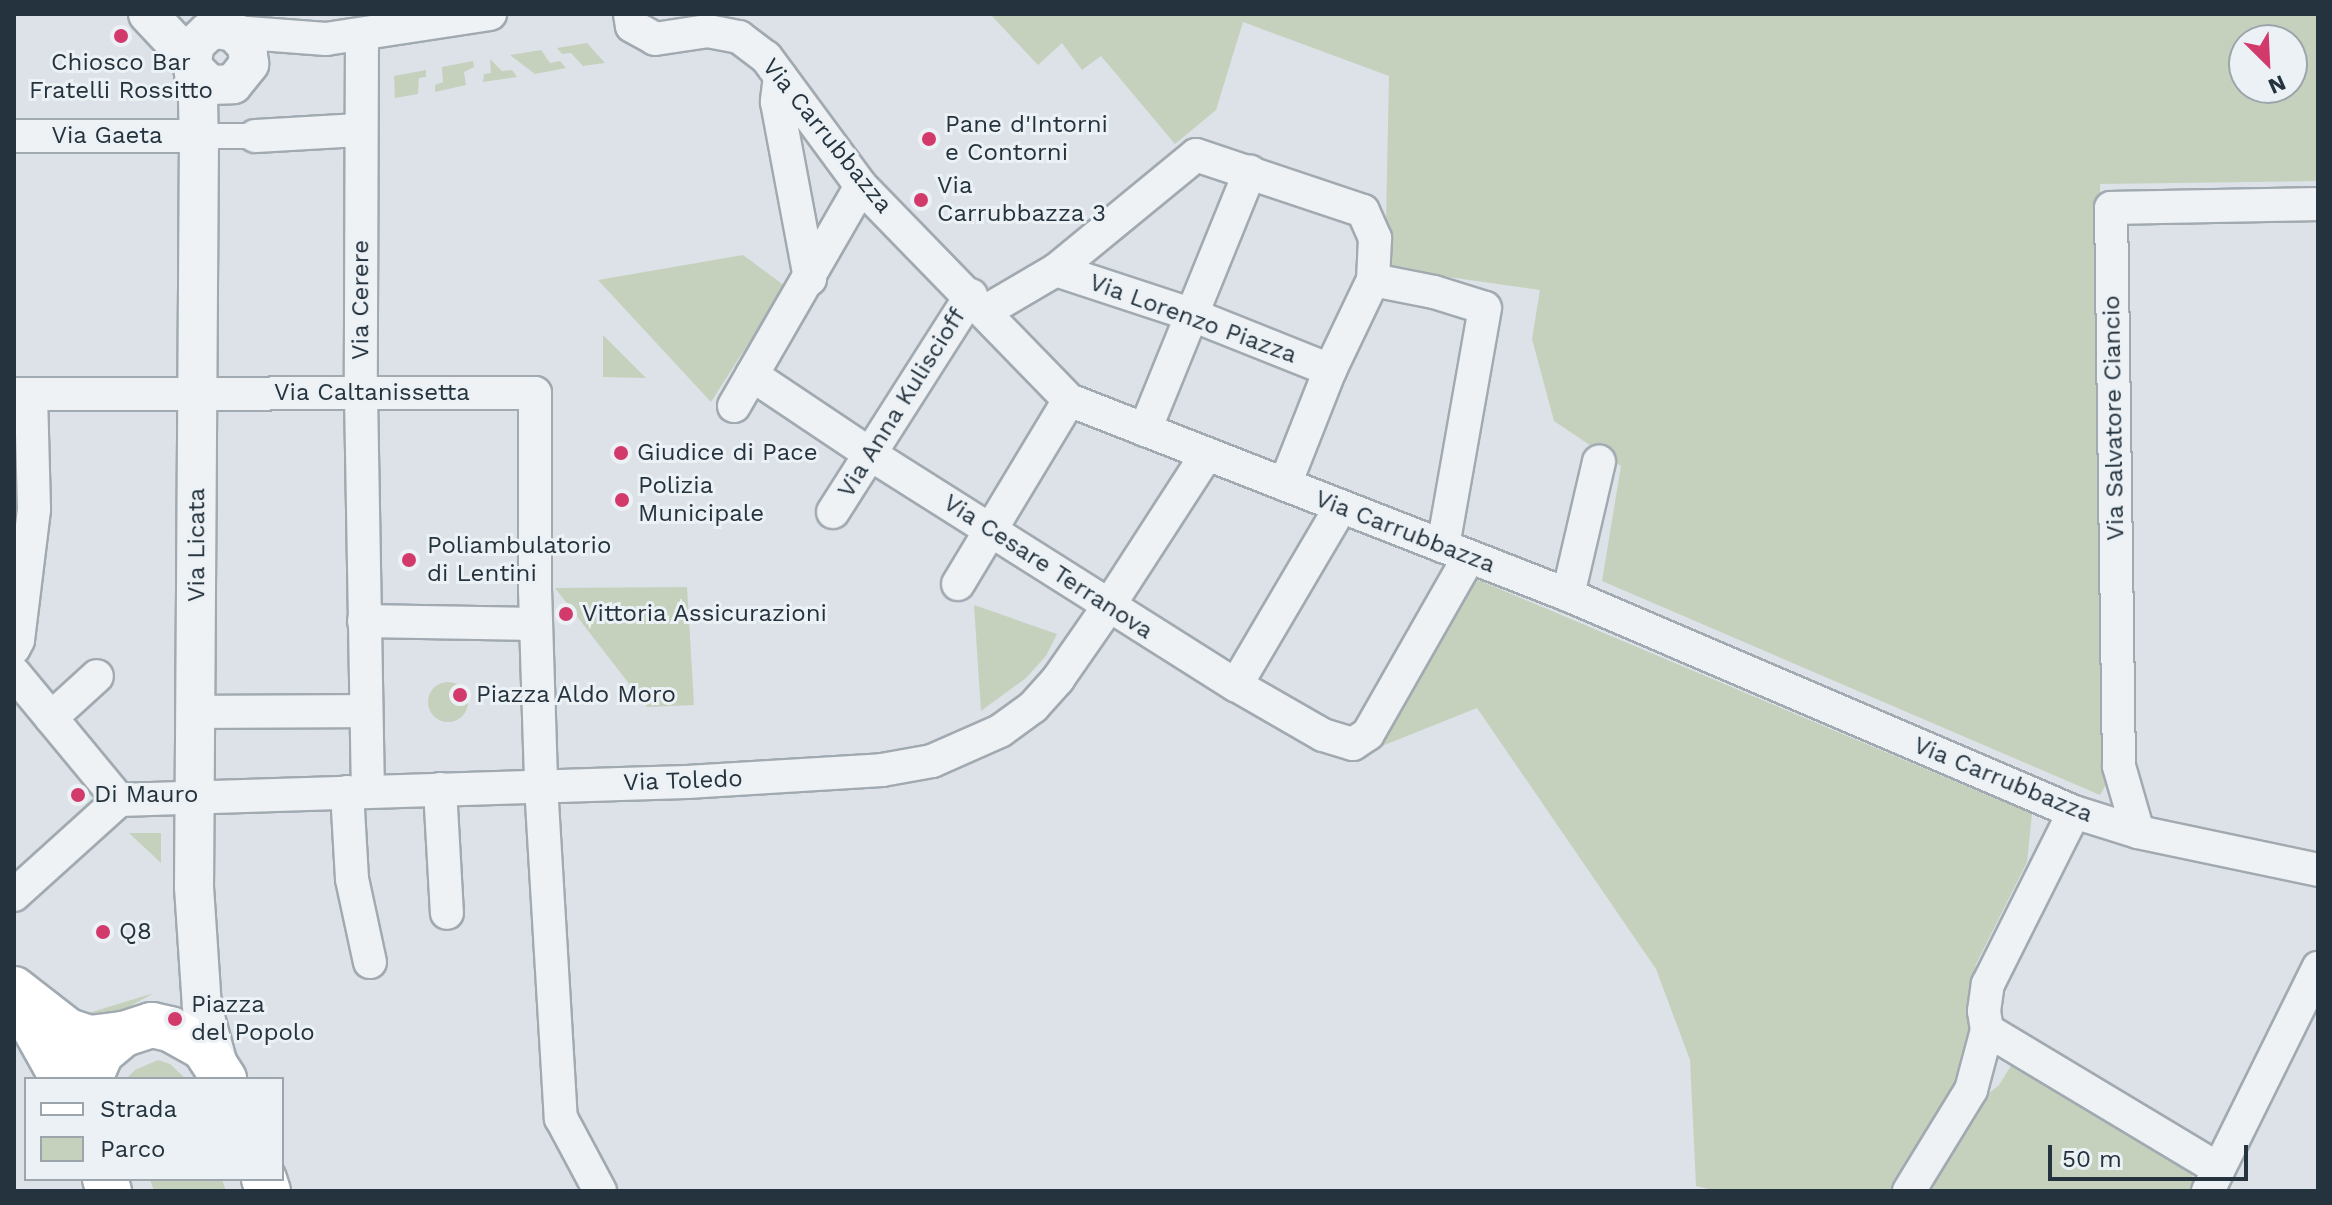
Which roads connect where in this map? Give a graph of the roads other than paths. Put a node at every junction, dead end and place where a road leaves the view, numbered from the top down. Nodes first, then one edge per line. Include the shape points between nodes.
1 (148, 14) edge
2 (490, 14) edge
3 (630, 14) edge
4 (215, 25) edge
5 (362, 34) junction
6 (326, 39) junction
7 (214, 72) junction
8 (780, 76) junction
9 (360, 130) junction
10 (14, 136) edge
11 (199, 136) junction
12 (255, 136) joint
13 (1250, 171) junction
14 (861, 186) junction
15 (2318, 204) edge
16 (1056, 270) junction
17 (810, 279) junction
18 (1373, 280) junction
19 (978, 303) junction
20 (1190, 314) junction
21 (1330, 370) junction
22 (752, 375) junction
23 (22, 394) edge
24 (198, 394) junction
25 (361, 394) junction
26 (1069, 400) junction
27 (734, 406) dead end
28 (1145, 430) junction
29 (870, 454) junction
30 (1207, 454) junction
31 (1599, 462) dead end
32 (1285, 484) junction
33 (1341, 507) junction
34 (833, 512) dead end
35 (990, 530) junction
36 (1456, 552) junction
37 (958, 584) dead end
38 (1568, 595) junction
39 (1108, 607) junction
40 (364, 621) junction
41 (536, 624) junction
42 (14, 648) edge
43 (14, 673) edge
44 (97, 676) dead end
45 (1236, 685) junction
46 (365, 711) junction
47 (196, 712) junction
48 (51, 718) junction
49 (541, 785) junction
50 (440, 789) junction
51 (358, 792) junction
52 (193, 798) junction
53 (119, 800) junction
54 (2074, 812) junction
55 (2138, 832) junction
56 (2318, 870) edge
57 (14, 895) edge
58 (447, 913) dead end
59 (196, 955) junction
60 (370, 962) dead end
61 (2318, 968) edge
62 (14, 990) edge
63 (138, 1029) junction
64 (1987, 1030) junction
65 (221, 1072) edge
66 (62, 1077) edge
67 (91, 1077) edge
68 (2213, 1180) edge
69 (600, 1191) edge
70 (1909, 1191) edge

1 - 7 street
2 - 5 street
3 - 8 street, Via Carrubbazza via 632,26 655,39 708,31 739,37 766,57
4 - 6 street
4 - 7 street via 195,44
4 - 7 street, Via Licata via 247,46 249,64
5 - 6 street
5 - 9 street, Via Cerere
6 - 7 street
7 - 11 street, Via Licata
8 - 14 street, Via Carrubbazza
8 - 17 street via 777,102
9 - 12 street
9 - 25 street, Via Cerere
10 - 11 street, Via Gaeta
11 - 12 street
11 - 24 street, Via Licata
13 - 16 street via 1196,155
13 - 18 street via 1363,211 1375,238
13 - 20 street
14 - 17 street
14 - 19 street, Via Carrubbazza
15 - 55 street, Via Salvatore Ciancio via 2111,208 2119,766
16 - 19 street
16 - 20 street, Via Lorenzo Piazza
17 - 22 street
18 - 21 street
18 - 36 street via 1485,308
19 - 26 street, Via Carrubbazza
19 - 29 street, Via Anna Kuliscioff
20 - 21 street, Via Lorenzo Piazza
20 - 28 street
21 - 32 street
22 - 27 street
22 - 29 street, Via Cesare Terranova
23 - 24 street, Via Caltanissetta
23 - 42 street via 34,509
24 - 25 street, Via Caltanissetta
24 - 47 street, Via Licata
25 - 40 street, Via Cerere
25 - 41 street, Via Caltanissetta via 535,393
26 - 28 street, Via Carrubbazza
26 - 35 street
28 - 30 street, Via Carrubbazza
29 - 34 street, Via Anna Kuliscioff
29 - 35 street, Via Cesare Terranova
30 - 32 street, Via Carrubbazza
30 - 39 street, Via Toledo
31 - 38 street
32 - 33 street, Via Carrubbazza
33 - 36 street, Via Carrubbazza
33 - 45 street
35 - 37 street
35 - 39 street, Via Cesare Terranova
36 - 38 street, Via Carrubbazza
36 - 45 street, Via Cesare Terranova via 1368,734 1353,744 1323,735
38 - 54 street, Via Carrubbazza
39 - 45 street, Via Cesare Terranova
39 - 49 street, Via Toledo via 1033,707 1000,731 932,761 882,770
40 - 41 street
40 - 46 street, Via Cerere
41 - 49 street
43 - 48 street
44 - 48 street
46 - 47 street
46 - 51 street, Via Cerere
47 - 52 street, Via Licata
48 - 53 street
49 - 50 street, Via Toledo
49 - 69 street via 561,1118
50 - 51 street, Via Toledo
50 - 58 street
51 - 52 street, Via Toledo
51 - 60 street, Via Cerere via 352,879
52 - 53 street, Via Toledo
52 - 59 street, Via Licata
53 - 57 street
54 - 55 street, Via Carrubbazza
54 - 64 street via 1988,984
55 - 56 street, Via Carrubbazza
59 - 63 street via 165,1015
59 - 65 street, Via Licata via 202,1006
61 - 68 street
62 - 63 main road via 68,1031 90,1038
62 - 66 main road
63 - 65 main road via 191,1038
63 - 67 main road via 101,1053
64 - 68 street
64 - 70 street via 1971,1090

